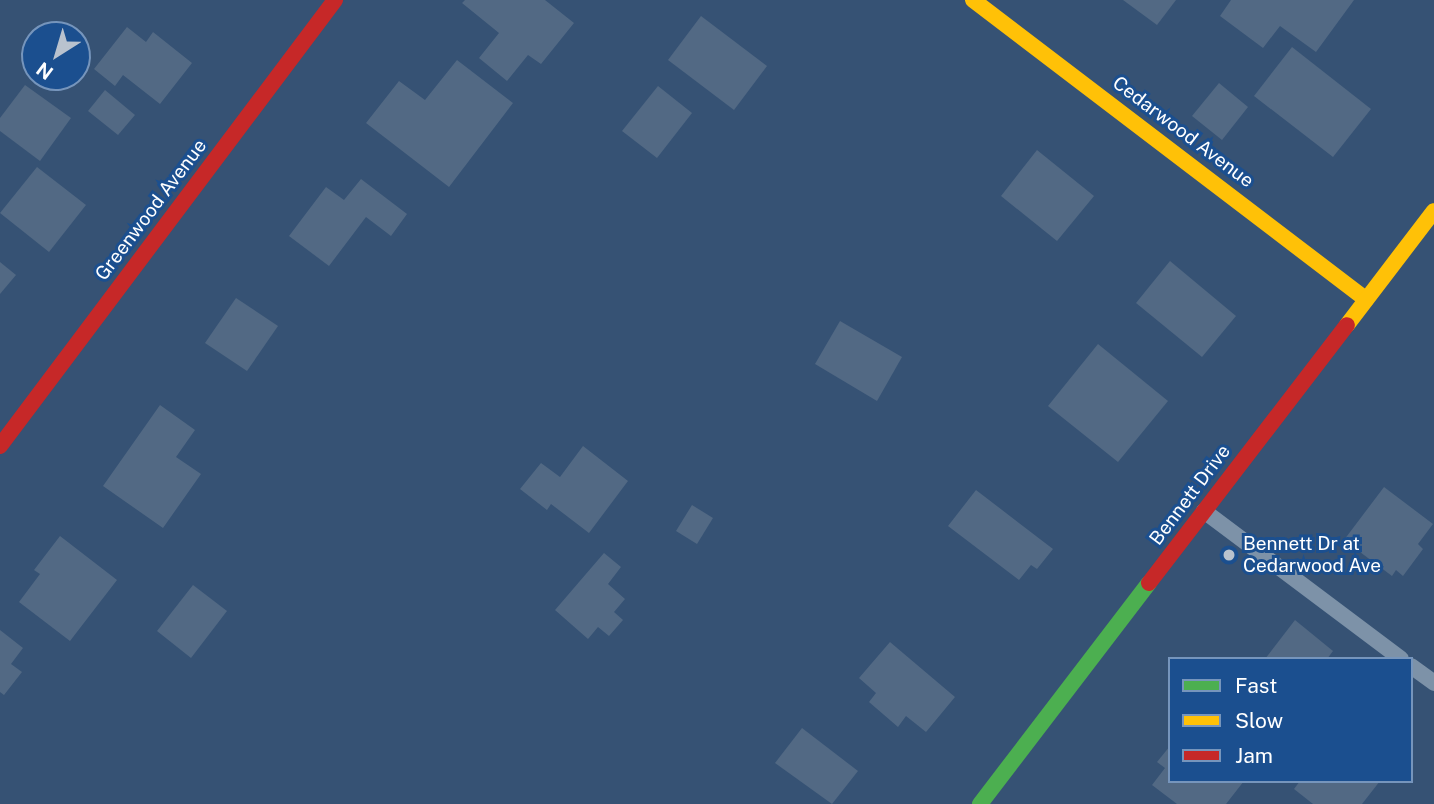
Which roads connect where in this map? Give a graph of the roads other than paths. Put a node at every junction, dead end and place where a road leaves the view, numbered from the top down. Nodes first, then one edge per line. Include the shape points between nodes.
1 (335, 0) edge
2 (973, 0) edge
3 (1434, 211) edge
4 (1367, 299) junction
5 (0, 446) edge
6 (1204, 511) junction
7 (1398, 657) edge
8 (1413, 667) edge
9 (1434, 683) edge
10 (980, 804) edge

1 - 5 street, Greenwood Avenue
2 - 4 street, Cedarwood Avenue
3 - 4 street, Bennett Drive
4 - 6 street, Bennett Drive
6 - 7 lane
6 - 10 street, Bennett Drive
8 - 9 lane

